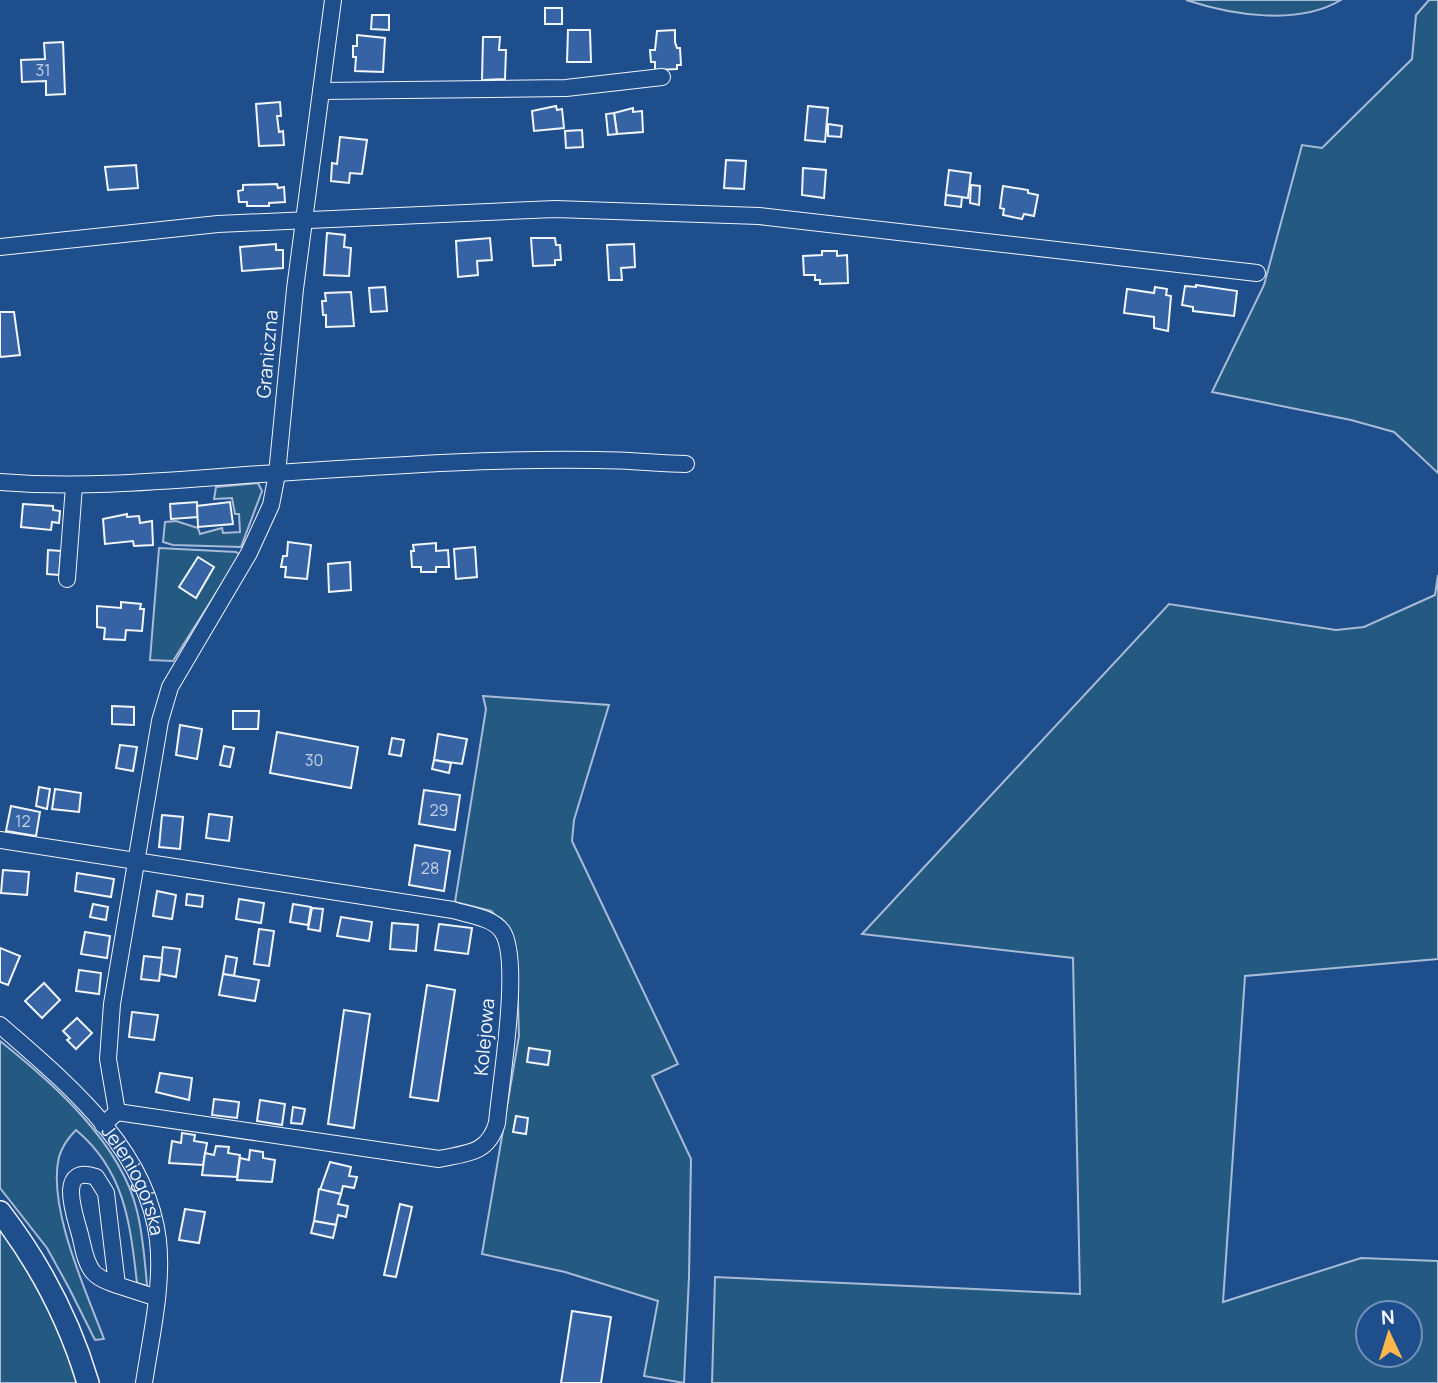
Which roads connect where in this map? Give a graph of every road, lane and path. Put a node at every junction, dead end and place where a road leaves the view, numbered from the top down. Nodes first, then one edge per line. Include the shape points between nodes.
1 (333, 0) edge
2 (662, 77) dead end
3 (321, 90) junction
4 (304, 221) junction
5 (0, 247) edge
6 (1257, 273) dead end
7 (687, 464) dead end
8 (277, 474) junction
9 (0, 482) edge
10 (74, 486) junction
11 (67, 579) dead end
12 (0, 839) edge
13 (136, 861) junction
14 (0, 1025) edge
15 (117, 1112) junction
16 (103, 1125) junction
17 (0, 1212) edge
18 (117, 1285) junction
19 (157, 1298) junction
20 (88, 1383) edge
21 (144, 1383) edge

1 - 3 street, Graniczna
2 - 3 street via 566,88
3 - 4 street, Graniczna
4 - 5 street
4 - 6 street via 555,209 759,216
4 - 8 street, Graniczna
7 - 8 street via 525,461
8 - 10 street
8 - 13 street, Graniczna via 271,505 249,553 170,687
9 - 10 street
10 - 11 street
12 - 13 street, Kolejowa
13 - 15 street via 112,1004 108,1059
13 - 15 street, Kolejowa via 453,910 489,920 502,931 508,946 509,1004 493,1137 484,1147 461,1154 439,1159
14 - 16 street, Jeleniogórska
15 - 16 street
16 - 19 street, Jeleniogórska via 146,1193 158,1242
17 - 20 main road via 51,1289
18 - 18 street via 106,1193 96,1177 81,1175 74,1180 71,1200 88,1262 96,1276
18 - 19 street
19 - 21 street, Jeleniogórska

